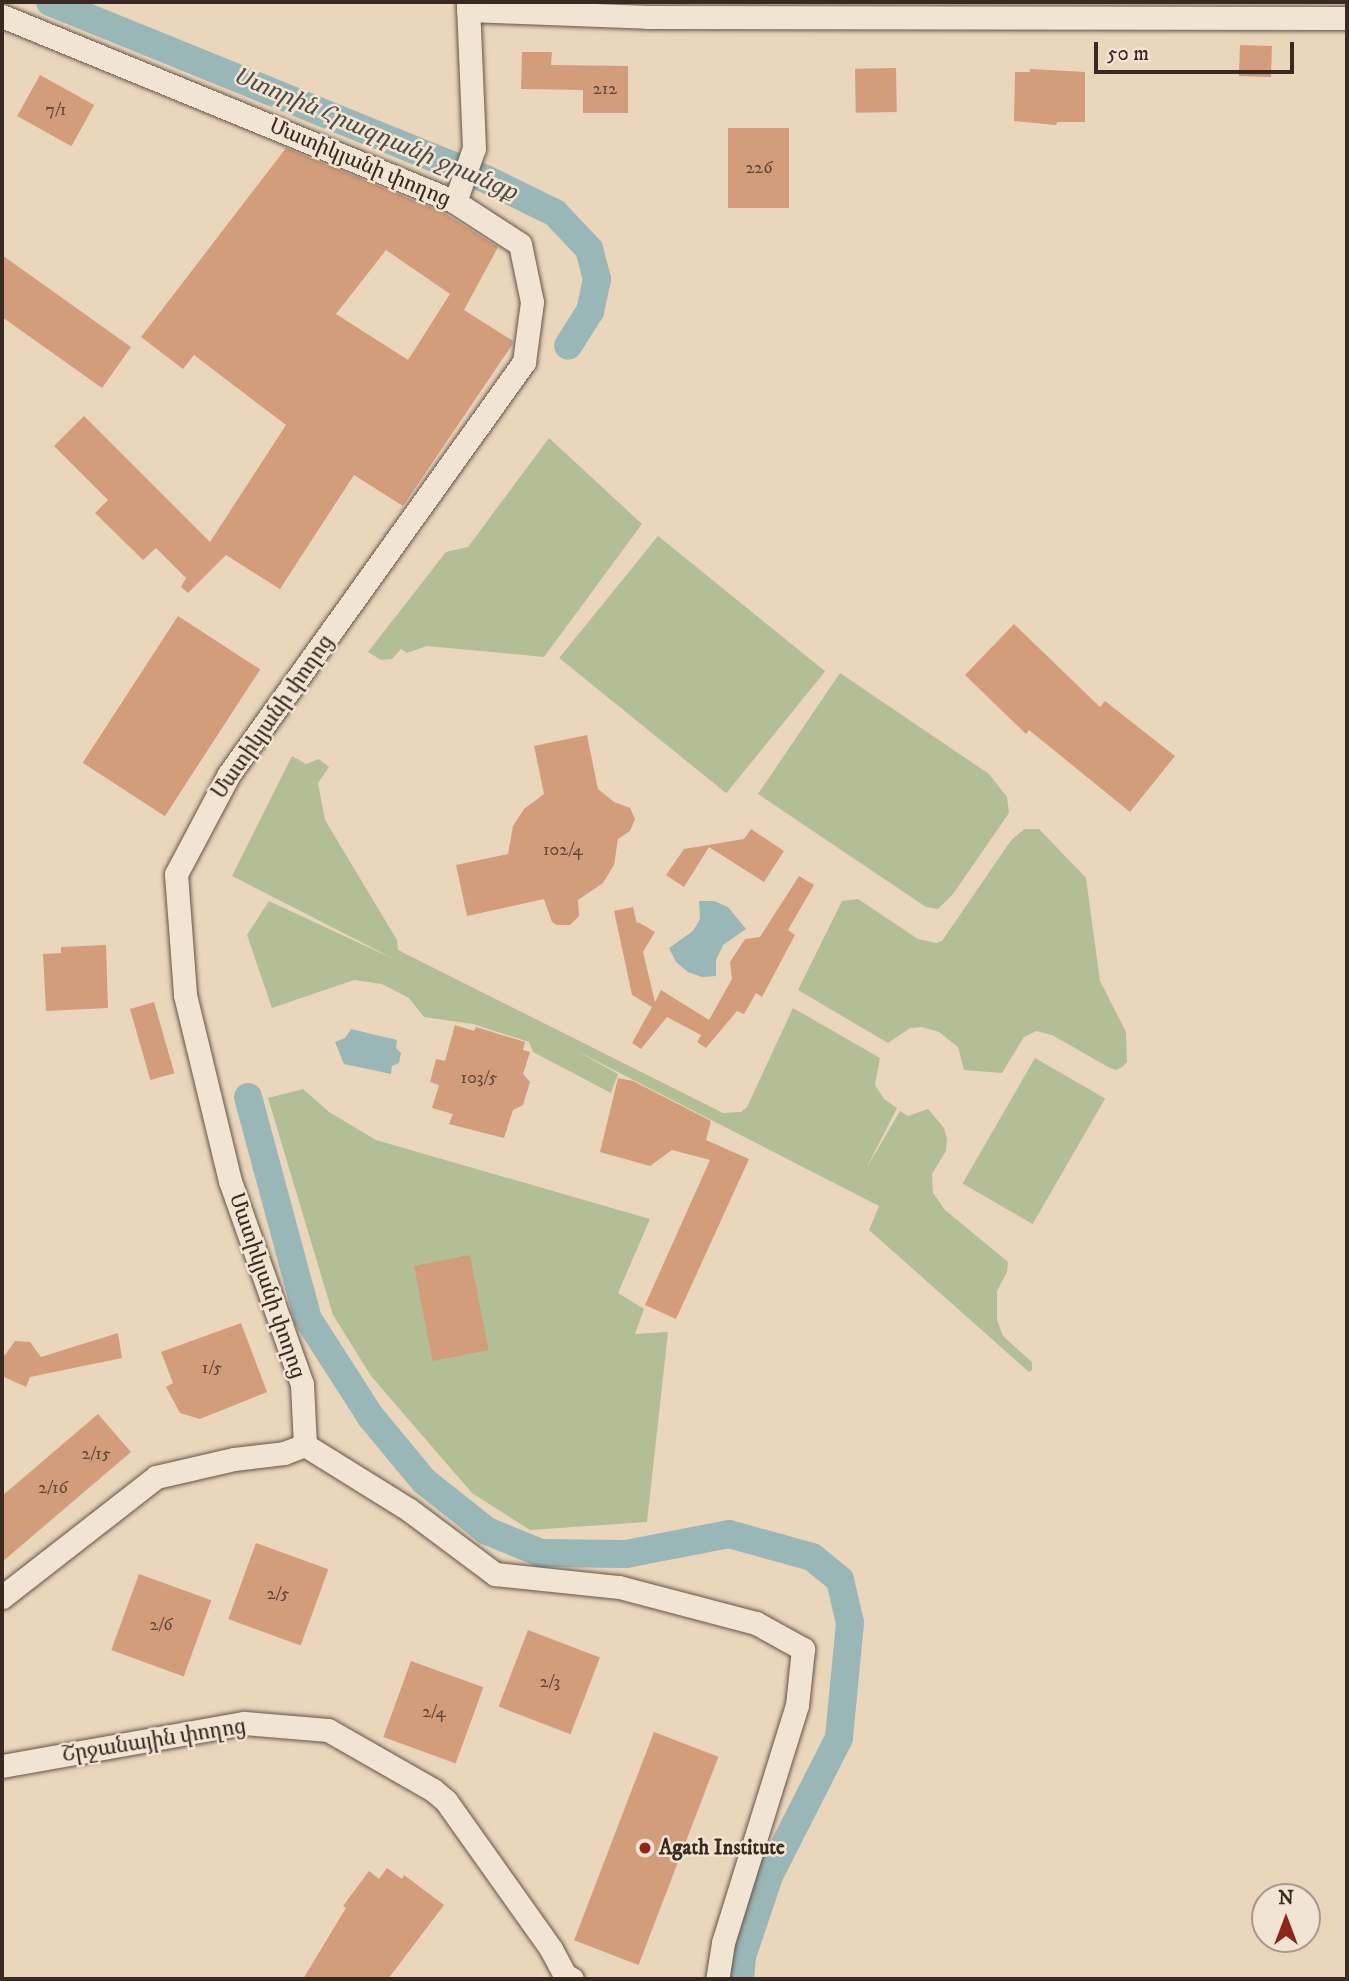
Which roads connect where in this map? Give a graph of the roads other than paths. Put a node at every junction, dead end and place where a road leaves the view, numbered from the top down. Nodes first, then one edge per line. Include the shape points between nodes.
1 (468, 6) edge
2 (1160, 10) edge
3 (2, 16) edge
4 (1347, 18) edge
5 (454, 202) junction
6 (305, 1445) junction
7 (2, 1597) edge
8 (2, 1766) edge
9 (572, 1979) edge
10 (718, 1979) edge

1 - 2 street via 647,17
1 - 5 street via 474,148
2 - 4 street
3 - 5 street, Մատիկյանի փողոց
5 - 6 street, Մատիկյանի փողոց via 520,244 532,302 524,362 229,774 176,874 185,995 230,1181 302,1384
6 - 7 street via 156,1477
6 - 10 street via 408,1509 495,1574 620,1587 756,1623 803,1649 797,1705 723,1943
8 - 9 street, Շրջանային փողոց via 244,1723 328,1730 446,1801

